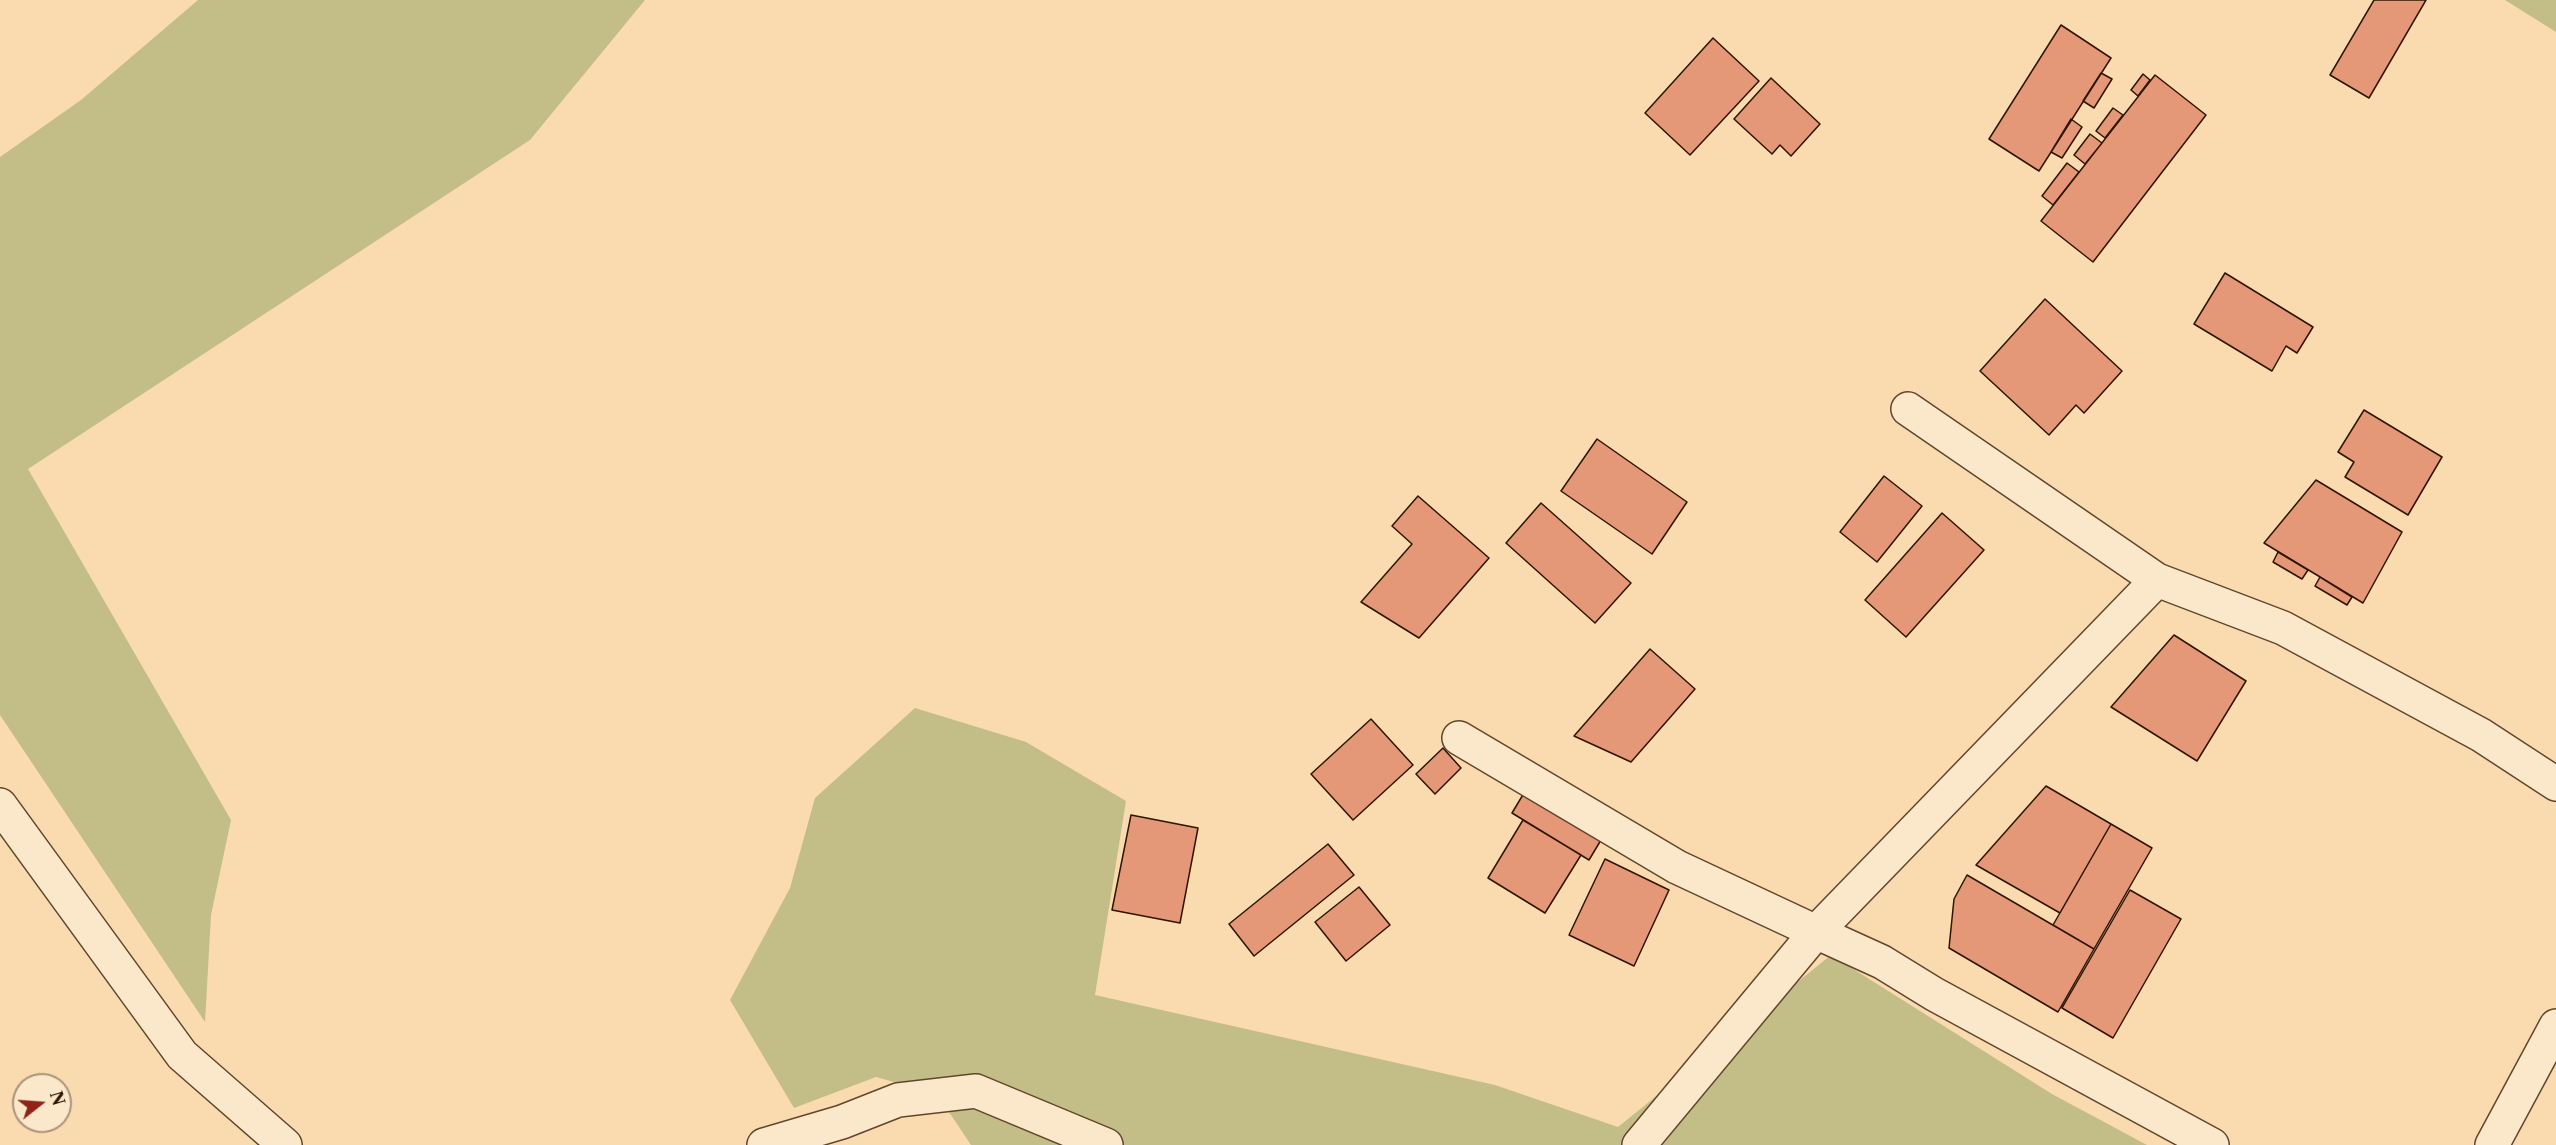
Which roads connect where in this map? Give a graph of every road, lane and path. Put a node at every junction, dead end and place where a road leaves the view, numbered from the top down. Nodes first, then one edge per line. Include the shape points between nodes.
1 (1908, 409) dead end
2 (2157, 580) junction
3 (1459, 738) dead end
4 (2556, 784) edge
5 (0, 805) edge
6 (1816, 932) junction
7 (2556, 1026) edge
8 (285, 1145) edge
9 (764, 1145) edge
10 (1106, 1145) edge
11 (1639, 1145) edge
12 (2212, 1145) edge
13 (2492, 1145) edge

1 - 2 street
2 - 4 street via 2283,628 2481,735
2 - 6 street
3 - 6 street via 1677,867
5 - 8 street via 182,1054
6 - 11 street
6 - 12 street via 1882,962
7 - 13 street
9 - 10 street via 842,1122 898,1100 976,1091

